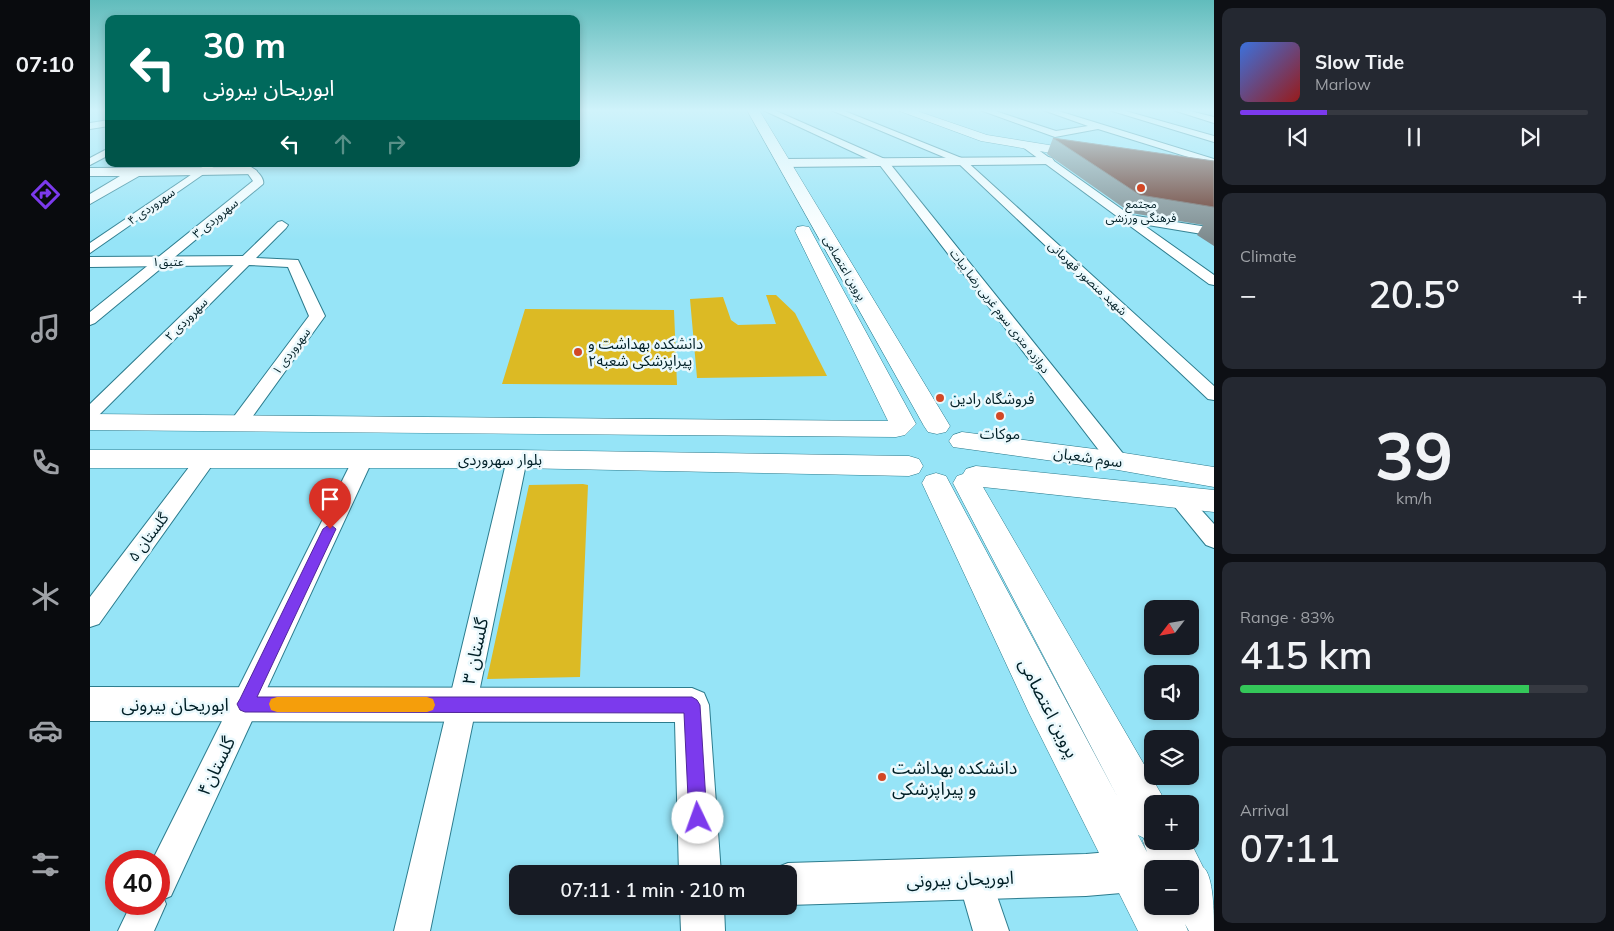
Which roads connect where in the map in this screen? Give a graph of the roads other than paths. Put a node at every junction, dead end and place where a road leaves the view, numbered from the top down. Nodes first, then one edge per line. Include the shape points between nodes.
1 (762, 153) edge
2 (778, 153) edge
3 (864, 153) edge
4 (942, 153) edge
5 (1037, 153) edge
6 (1088, 153) edge
7 (1092, 153) edge
8 (1168, 153) edge
9 (105, 154) edge
10 (961, 161) junction
11 (1048, 161) junction
12 (90, 162) edge
13 (883, 162) junction
14 (1170, 162) edge
15 (1214, 162) edge
16 (783, 163) junction
17 (1197, 165) junction
18 (145, 167) edge
19 (208, 167) edge
20 (1214, 169) edge
21 (201, 171) junction
22 (251, 171) joint
23 (90, 172) edge
24 (137, 172) junction
25 (1214, 173) edge
26 (90, 200) edge
27 (1126, 217) junction
28 (282, 225) dead end
29 (1214, 232) edge
30 (90, 249) edge
31 (162, 261) junction
32 (245, 261) junction
33 (90, 262) edge
34 (1214, 280) edge
35 (90, 320) edge
36 (1214, 395) edge
37 (90, 414) edge
38 (90, 422) edge
39 (238, 422) junction
40 (937, 426) junction
41 (899, 427) junction
42 (817, 429) junction
43 (962, 441) junction
44 (1016, 448) junction
45 (90, 459) edge
46 (206, 459) junction
47 (363, 459) junction
48 (517, 459) junction
49 (1118, 461) junction
50 (823, 465) junction
51 (947, 477) junction
52 (1214, 477) edge
53 (1035, 482) junction
54 (1177, 496) junction
55 (1214, 501) edge
56 (1214, 539) edge
57 (90, 616) edge
58 (90, 704) edge
59 (245, 704) junction
60 (463, 705) junction
61 (1144, 806) edge
62 (170, 861) edge
63 (700, 865) edge
64 (1133, 871) junction
65 (975, 879) junction
66 (797, 884) edge
67 (1199, 901) edge
68 (144, 915) edge
69 (702, 915) edge
70 (1214, 928) edge
71 (136, 931) edge
72 (412, 931) edge
73 (703, 931) edge
74 (992, 931) edge
75 (1164, 931) edge

1 - 41 main road, پروین اعتصامی
2 - 16 main road, پروین اعتصامی
3 - 13 street
4 - 10 street
5 - 11 street
6 - 7 main road via 1101,155
8 - 17 street
9 - 12 street
10 - 11 street
10 - 13 street
10 - 36 street, شهید منصور قهرمانی
11 - 27 street
13 - 16 street
13 - 49 street, دوازده متری سوم غربی رضا بیات
14 - 17 main road
15 - 17 street
16 - 40 main road, پروین اعتصامی
17 - 20 main road
17 - 25 main road
18 - 24 street
19 - 21 street, سهروردی ۴
21 - 22 street
21 - 24 street
21 - 30 street, سهروردی ۴
22 - 31 street, سهروردی ۳ via 259,182
23 - 24 street
24 - 26 street
27 - 29 street
27 - 34 street
28 - 32 street, سهروردی ۲
31 - 32 street, عتیق۱
31 - 33 street, عتیق۱
31 - 35 street, سهروردی ۳
32 - 37 street, سهروردی ۲
32 - 39 street, سهروردی ۱ via 293,263 317,316
38 - 39 main road
39 - 42 main road
40 - 41 main road via 914,422
40 - 43 main road
41 - 42 main road
41 - 51 main road, پروین اعتصامی via 894,436 895,445
42 - 50 main road via 832,433 841,449 839,455
43 - 44 main road, سوم شعبان
43 - 51 main road via 978,466
44 - 49 main road, سوم شعبان
44 - 53 main road via 1005,458 1007,465
45 - 46 main road, بلوار سهروردی
46 - 47 main road, بلوار سهروردی
46 - 57 street, گلستان ۵
47 - 48 main road, بلوار سهروردی
47 - 59 street, گلستان۴
48 - 50 main road, بلوار سهروردی
48 - 60 street, گلستان ۳
49 - 52 main road, سوم شعبان
50 - 51 main road, بلوار سهروردی
51 - 53 main road, سوم شعبان
51 - 61 main road
51 - 64 main road, پروین اعتصامی via 1044,700
53 - 54 main road, سوم شعبان
54 - 55 main road, سوم شعبان
54 - 56 street
58 - 59 street, ابوریحان بیرونی
59 - 60 street, ابوریحان بیرونی
59 - 62 street, گلستان۴
60 - 63 street, ابوریحان بیرونی via 692,705
60 - 72 street, گلستان ۳
64 - 65 street, ابوریحان بیرونی
64 - 75 main road, پروین اعتصامی
65 - 66 street, ابوریحان بیرونی
65 - 74 street
67 - 70 main road
68 - 71 street
69 - 73 street

